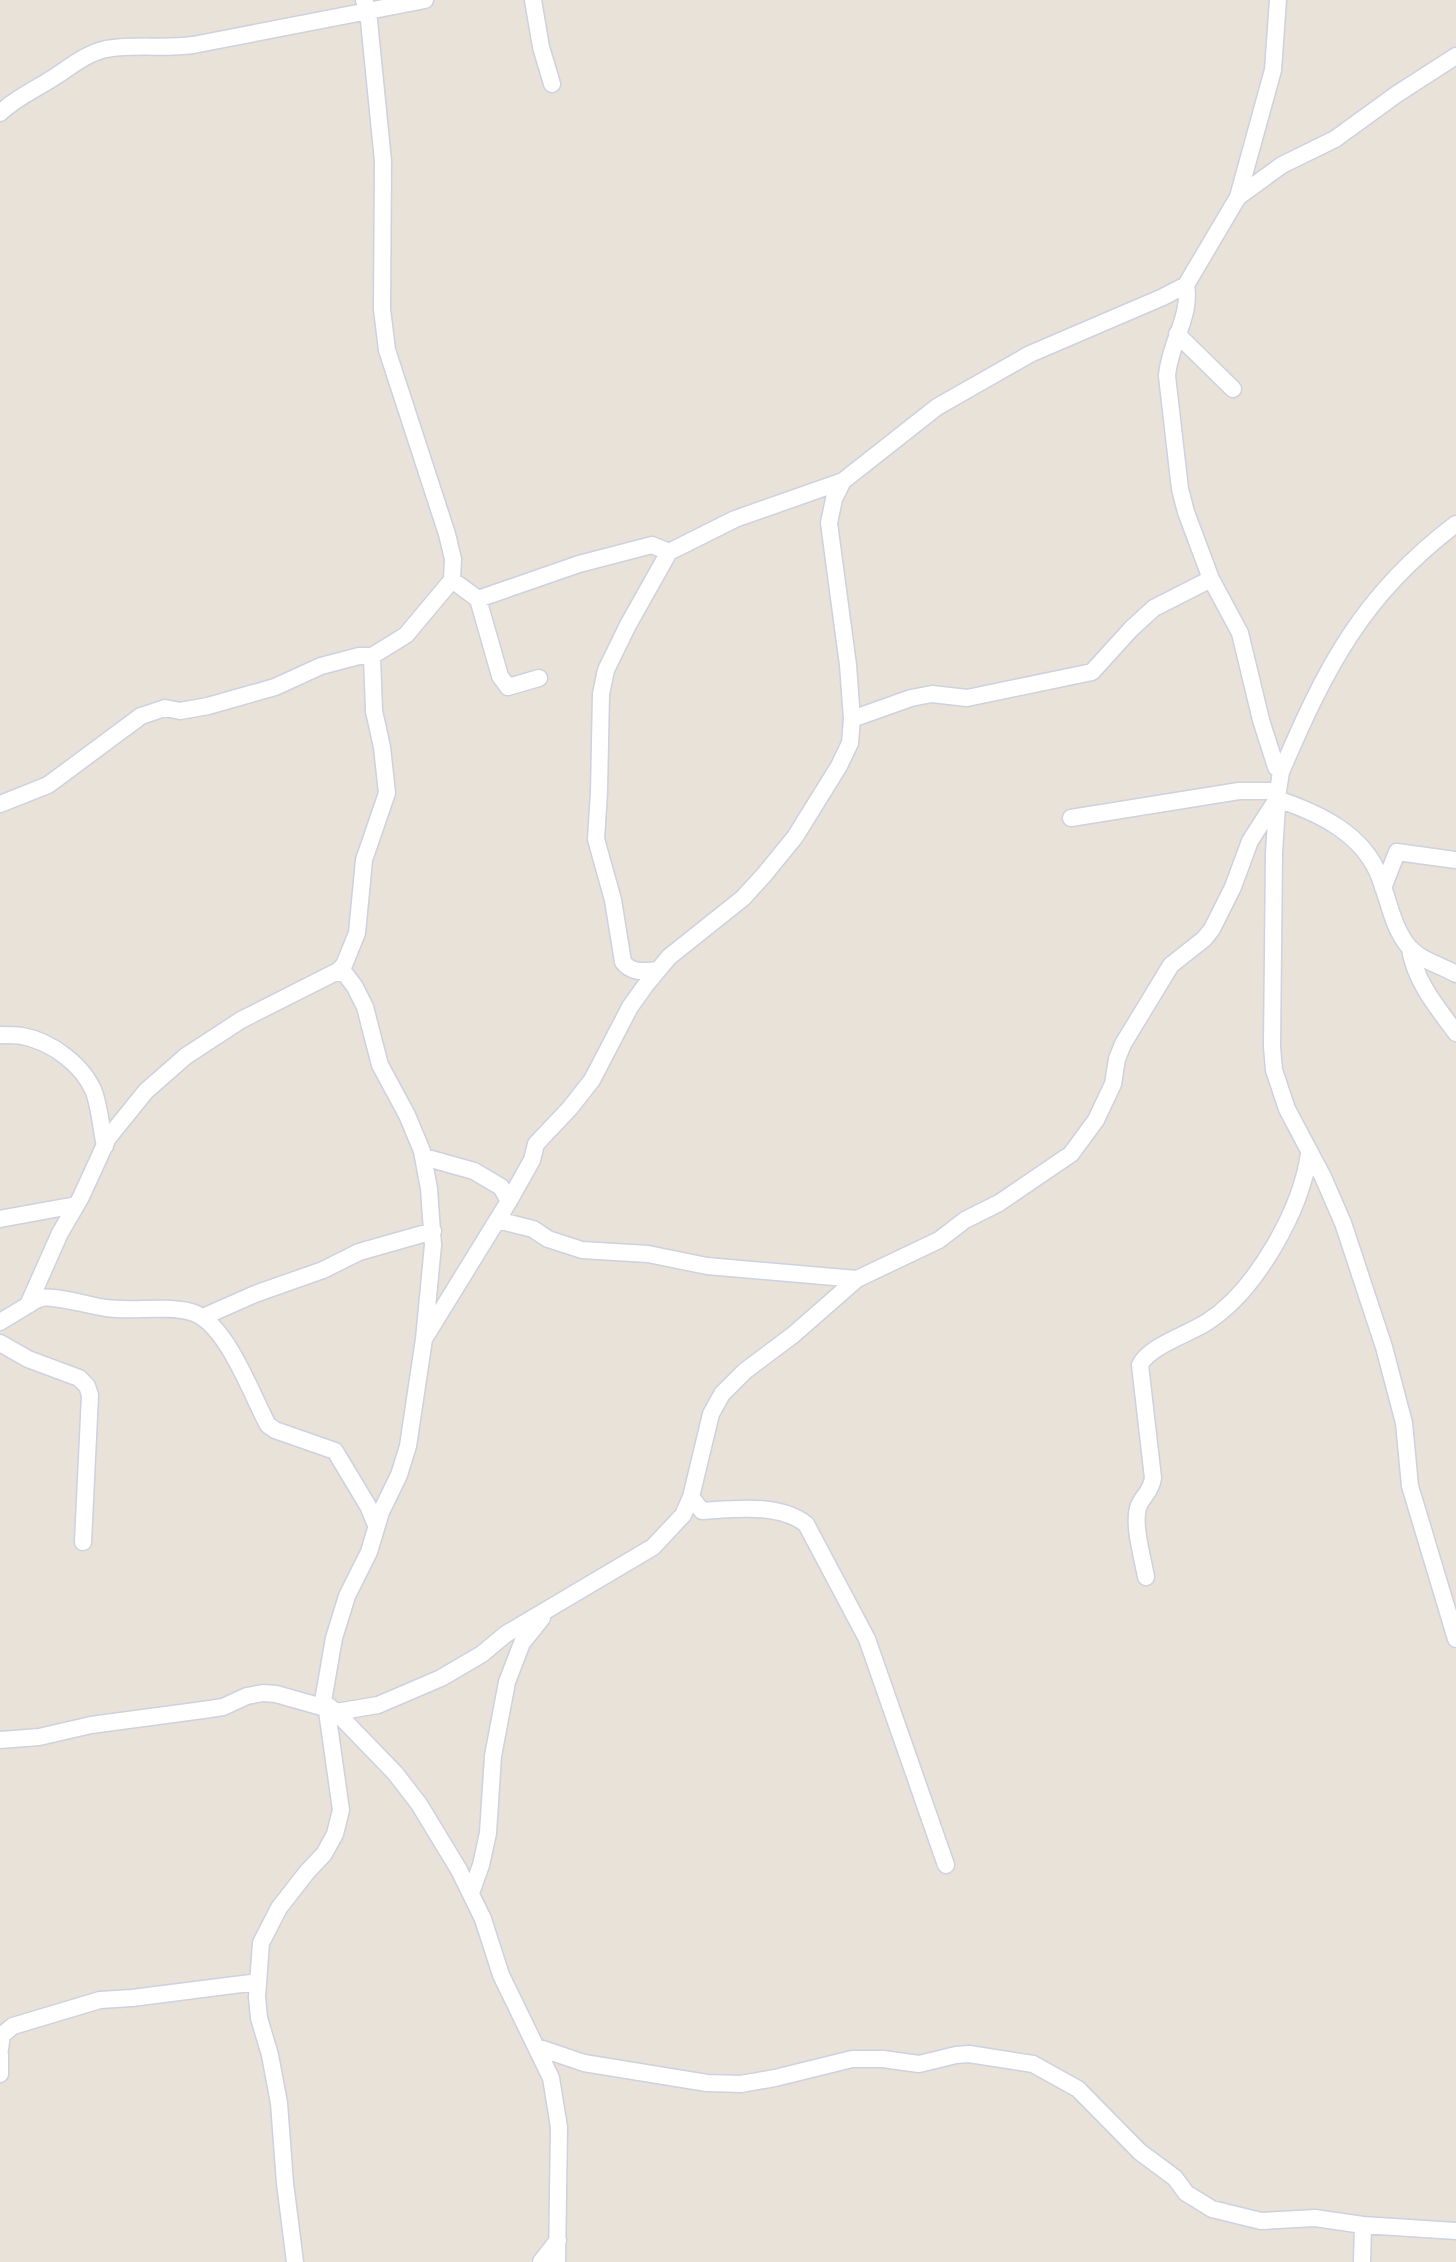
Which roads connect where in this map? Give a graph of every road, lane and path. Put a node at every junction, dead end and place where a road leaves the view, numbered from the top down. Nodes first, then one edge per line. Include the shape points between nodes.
1 (425, 0) edge
2 (533, 0) edge
3 (1278, 0) edge
4 (366, 5) edge
5 (1456, 56) edge
6 (552, 84) dead end
7 (0, 113) edge
8 (1237, 197) junction
9 (1186, 285) junction
10 (1177, 334) junction
11 (1233, 389) dead end
12 (843, 481) junction
13 (1456, 524) edge
14 (669, 552) junction
15 (1211, 579) junction
16 (452, 580) junction
17 (478, 600) junction
18 (372, 656) junction
19 (539, 678) dead end
20 (852, 719) junction
21 (1281, 772) junction
22 (1278, 795) junction
23 (0, 804) edge
24 (1071, 818) dead end
25 (1456, 860) edge
26 (1383, 888) junction
27 (1410, 949) junction
28 (658, 970) junction
29 (338, 971) junction
30 (1456, 974) edge
31 (1456, 1032) edge
32 (0, 1035) edge
33 (105, 1146) junction
34 (1309, 1154) junction
35 (424, 1157) junction
36 (509, 1201) junction
37 (76, 1205) junction
38 (0, 1219) edge
39 (497, 1220) junction
40 (433, 1231) junction
41 (857, 1279) junction
42 (28, 1304) junction
43 (203, 1317) junction
44 (0, 1322) edge
45 (424, 1339) junction
46 (0, 1343) edge
47 (691, 1497) junction
48 (376, 1525) junction
49 (83, 1542) dead end
50 (1146, 1577) dead end
51 (547, 1610) junction
52 (1456, 1639) edge
53 (328, 1708) junction
54 (0, 1740) edge
55 (946, 1865) dead end
56 (471, 1893) junction
57 (258, 1982) junction
58 (537, 2047) junction
59 (0, 2051) edge
60 (0, 2074) edge
61 (1363, 2225) junction
62 (1456, 2231) edge
63 (558, 2240) junction
64 (295, 2262) edge
65 (541, 2262) edge
66 (557, 2262) edge
67 (1362, 2262) edge

1 - 4 street
2 - 6 street
3 - 8 street via 1273,70
4 - 7 street via 193,45 89,54
4 - 16 street via 383,161 382,309 387,349 447,534
5 - 8 street via 1335,139 1282,165
8 - 9 street
9 - 10 street via 1188,305
9 - 12 street via 1049,345 949,398
10 - 11 street
10 - 15 street via 1167,376 1180,489
12 - 14 street via 735,519
12 - 20 street via 829,531
13 - 21 street via 1392,580 1365,612 1331,664
14 - 17 street via 652,545 579,564
14 - 28 street via 602,681 596,839 613,900 623,962 634,971
15 - 20 street via 1154,608 1092,672 967,698 932,694 911,698
15 - 21 street via 1240,633 1261,720
16 - 17 street
16 - 18 street via 406,635
17 - 19 street via 500,676 508,687
18 - 23 street via 321,666 275,687 208,706 180,711 165,708 141,716 48,785
18 - 29 street via 374,711 387,793 363,860 357,933
20 - 28 street via 850,743 839,766 795,837 743,898
21 - 22 street
22 - 24 street via 1239,791
22 - 26 street via 1346,832 1367,855
22 - 34 street via 1272,1046 1279,1088
22 - 41 street via 1250,841 1212,929 1171,965 1124,1044 1113,1084 1096,1120 1071,1154 939,1240
25 - 26 street via 1397,852
26 - 27 street
27 - 30 street
27 - 31 street via 1413,966
28 - 36 street via 630,1007 592,1080 536,1144
29 - 33 street via 241,1020 186,1056 146,1091
29 - 35 street via 346,975 365,1007 380,1065
32 - 33 street via 23,1036 68,1059 94,1093
33 - 37 street
34 - 50 street via 1294,1208 1260,1268 1229,1306 1150,1352 1140,1365 1153,1478 1138,1511
34 - 52 street via 1343,1223 1384,1347 1404,1423 1410,1486
35 - 36 street via 474,1171 501,1187
35 - 40 street
36 - 39 street
37 - 38 street
37 - 42 street
39 - 41 street via 522,1225 582,1250
39 - 45 street
40 - 43 street via 359,1252
40 - 45 street
41 - 47 street via 722,1394 711,1414
42 - 43 street via 52,1297 122,1310 189,1311
42 - 44 street
43 - 48 street via 233,1354 268,1425 335,1451
45 - 48 street via 408,1446
46 - 49 street via 79,1378 87,1386
47 - 51 street via 683,1515 653,1547
47 - 55 street via 702,1511 769,1510 806,1524 867,1639
48 - 53 street via 334,1638
51 - 53 street via 441,1678 378,1705
51 - 56 street via 522,1643 507,1682 493,1756 488,1833
53 - 54 street via 263,1693 223,1707
53 - 56 street via 395,1773 419,1804
53 - 57 street via 341,1810 335,1834 269,1927 261,1943
56 - 58 street via 501,1975
57 - 59 street via 100,2000 13,2026 2,2035
57 - 64 street via 259,2018 279,2103
58 - 61 street via 584,2063 707,2083 741,2084 852,2059 919,2064 969,2054 1033,2064 1078,2089 1140,2152 1175,2178 1186,2193 1212,2209 1261,2221 1315,2218
58 - 63 street via 551,2078 559,2127
59 - 60 street
61 - 62 street
61 - 67 street
63 - 65 street
63 - 66 street

